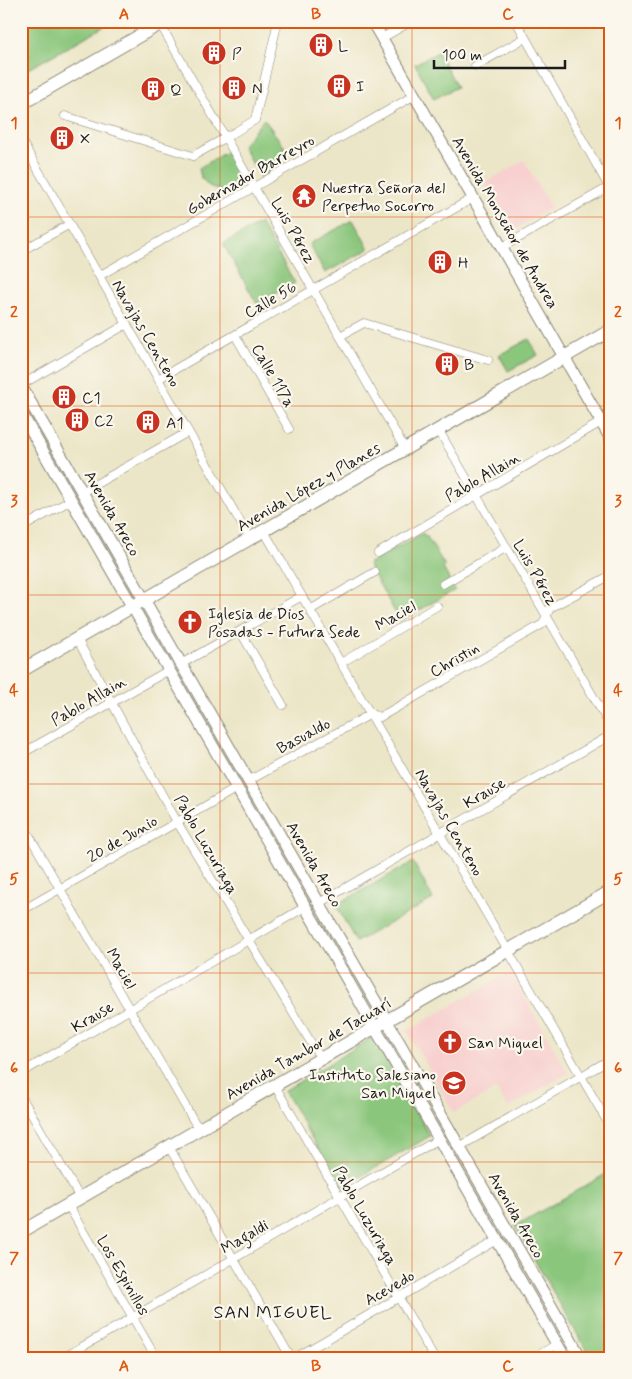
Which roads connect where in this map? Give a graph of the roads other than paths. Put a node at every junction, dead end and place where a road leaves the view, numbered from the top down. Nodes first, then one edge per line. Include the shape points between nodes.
1 (278, 21) edge
2 (372, 21) edge
3 (412, 21) edge
4 (516, 21) edge
5 (162, 23) edge
6 (382, 38) junction
7 (525, 38) junction
8 (475, 66) dead end
9 (415, 96) junction
10 (21, 104) edge
11 (66, 116) dead end
12 (226, 138) junction
13 (21, 140) edge
14 (610, 186) edge
15 (254, 187) junction
16 (473, 198) junction
17 (70, 224) junction
18 (502, 248) junction
19 (21, 251) edge
20 (99, 276) junction
21 (313, 290) junction
22 (127, 324) junction
23 (611, 330) edge
24 (235, 335) junction
25 (340, 336) junction
26 (563, 357) junction
27 (488, 360) dead end
28 (158, 379) junction
29 (21, 386) edge
30 (21, 413) edge
31 (601, 422) junction
32 (289, 429) dead end
33 (438, 429) junction
34 (188, 432) junction
35 (611, 439) edge
36 (405, 449) junction
37 (82, 492) junction
38 (476, 495) junction
39 (71, 500) junction
40 (21, 528) edge
41 (264, 531) junction
42 (250, 539) junction
43 (507, 547) junction
44 (378, 553) dead end
45 (375, 572) dead end
46 (611, 575) edge
47 (443, 584) dead end
48 (302, 596) junction
49 (144, 600) junction
50 (132, 606) junction
51 (438, 606) dead end
52 (310, 610) junction
53 (547, 617) junction
54 (240, 631) junction
55 (77, 639) junction
56 (21, 653) edge
57 (341, 663) junction
58 (181, 664) junction
59 (25, 668) edge
60 (169, 670) junction
61 (112, 702) junction
62 (283, 705) dead end
63 (371, 714) junction
64 (611, 727) edge
65 (611, 734) edge
66 (21, 754) edge
67 (248, 781) junction
68 (237, 788) junction
69 (21, 821) edge
70 (177, 822) junction
71 (440, 833) junction
72 (60, 889) junction
73 (611, 891) edge
74 (319, 903) junction
75 (305, 906) junction
76 (21, 911) edge
77 (248, 940) junction
78 (508, 950) junction
79 (130, 1009) junction
80 (381, 1024) junction
81 (321, 1059) junction
82 (611, 1059) edge
83 (21, 1072) edge
84 (581, 1076) junction
85 (275, 1086) junction
86 (21, 1096) edge
87 (611, 1128) edge
88 (199, 1130) junction
89 (439, 1138) junction
90 (169, 1147) junction
91 (459, 1147) junction
92 (340, 1196) junction
93 (80, 1198) junction
94 (68, 1206) junction
95 (21, 1232) edge
96 (497, 1240) junction
97 (233, 1258) junction
98 (398, 1297) junction
99 (133, 1317) junction
100 (557, 1344) junction
101 (63, 1358) edge
102 (156, 1358) edge
103 (293, 1358) edge
104 (434, 1358) edge
105 (534, 1358) edge
106 (565, 1358) edge
107 (580, 1358) edge

1 - 12 street via 255,120
2 - 6 main road, Avenida Monseñor de Andrea
3 - 6 street
4 - 7 street
5 - 10 main road
5 - 12 street, Luis Pérez
6 - 9 main road, Avenida Monseñor de Andrea
7 - 8 street
7 - 14 street
9 - 15 street, Gobernador Barreyro
9 - 16 main road, Avenida Monseñor de Andrea
11 - 12 street via 193,156
12 - 15 street, Luis Pérez
13 - 17 street, Navajas Centeno
14 - 18 street
15 - 20 street, Gobernador Barreyro
15 - 21 street, Luis Pérez
16 - 18 main road, Avenida Monseñor de Andrea
16 - 21 street, Calle 56
17 - 19 street
17 - 20 street, Navajas Centeno
18 - 26 main road, Avenida Monseñor de Andrea
20 - 22 street, Navajas Centeno
21 - 24 street, Calle 56
21 - 25 street, Luis Pérez
22 - 28 street, Navajas Centeno
22 - 29 street
23 - 26 main road, Avenida López y Planes
24 - 28 street, Calle 56
24 - 32 street, Calle 117a
25 - 27 street via 364,323
25 - 36 street, Luis Pérez
26 - 31 main road, Avenida Monseñor de Andrea
26 - 33 main road, Avenida López y Planes
28 - 34 street, Navajas Centeno
29 - 37 main road, Avenida Areco
30 - 39 main road, Avenida Areco
31 - 35 main road, Avenida Monseñor de Andrea
31 - 38 street, Pablo Allain
33 - 36 main road, Avenida López y Planes
33 - 38 street, Luis Pérez
34 - 37 street
34 - 42 street, Navajas Centeno
36 - 41 main road, Avenida López y Planes
37 - 49 main road, Avenida Areco
38 - 43 street, Luis Pérez
38 - 44 street, Pablo Allain
39 - 40 street
39 - 50 main road, Avenida Areco
41 - 42 main road, Avenida López y Planes
41 - 48 street, Navajas Centeno
42 - 49 main road, Avenida López y Planes
43 - 47 street
43 - 53 street, Luis Pérez
45 - 52 street
46 - 53 street via 550,608
48 - 52 street, Navajas Centeno
48 - 54 street
49 - 50 main road, Avenida López y Planes
49 - 58 main road, Avenida Areco
50 - 55 main road, Avenida López y Planes
50 - 60 main road, Avenida Areco
51 - 57 street, Maciel
52 - 57 street, Navajas Centeno
53 - 63 street, Christin via 543,624 380,717
53 - 64 street, Luis Pérez
54 - 58 street
54 - 62 street
55 - 59 main road, Avenida López y Planes
55 - 61 street, Pablo Luzuriaga
56 - 59 street
57 - 63 street, Navajas Centeno
58 - 67 main road, Avenida Areco
60 - 61 street, Pablo Allain
60 - 68 main road, Avenida Areco
61 - 66 street, Pablo Allain
61 - 70 street, Pablo Luzuriaga
63 - 67 street, Basualdo
63 - 71 street, Navajas Centeno
65 - 71 street, Krause
67 - 74 main road, Avenida Areco
68 - 70 street, 20 de Junio
68 - 75 main road, Avenida Areco
69 - 72 street, Maciel
70 - 72 street, 20 de Junio
70 - 77 street, Pablo Luzuriaga
71 - 74 street, Krause
71 - 78 street, Navajas Centeno
72 - 76 street, 20 de Junio
72 - 79 street, Maciel
73 - 78 main road, Avenida Tambor de Tacuarí
74 - 80 main road, Avenida Areco
75 - 77 street, Krause
75 - 80 main road, Avenida Areco
77 - 79 street, Krause
77 - 81 street, Pablo Luzuriaga
78 - 80 main road, Avenida Tambor de Tacuarí
78 - 84 street, Navajas Centeno
79 - 83 street, Krause
79 - 88 street, Maciel
80 - 81 main road, Avenida Tambor de Tacuarí
80 - 89 main road, Avenida Areco
80 - 91 main road, Avenida Areco
81 - 85 main road, Avenida Tambor de Tacuarí
82 - 84 street
84 - 87 street, Navajas Centeno
84 - 91 street
85 - 88 main road, Avenida Tambor de Tacuarí
85 - 92 street, Pablo Luzuriaga
86 - 93 street
88 - 90 main road, Avenida Tambor de Tacuarí
89 - 92 street, Magaldi
89 - 96 main road, Avenida Areco
90 - 93 main road, Avenida Tambor de Tacuarí
90 - 97 street
91 - 107 main road, Avenida Areco
92 - 97 street, Magaldi
92 - 98 street, Pablo Luzuriaga
93 - 94 main road, Avenida Tambor de Tacuarí
94 - 95 main road, Avenida Tambor de Tacuarí
94 - 99 street, Los Espinillos
96 - 98 street, Acevedo
96 - 100 main road, Avenida Areco
97 - 99 street, Magaldi
97 - 103 street
98 - 103 street, Acevedo
98 - 104 street, Pablo Luzuriaga
99 - 101 street, Magaldi
99 - 102 street, Los Espinillos
100 - 105 street
100 - 106 main road, Avenida Areco

